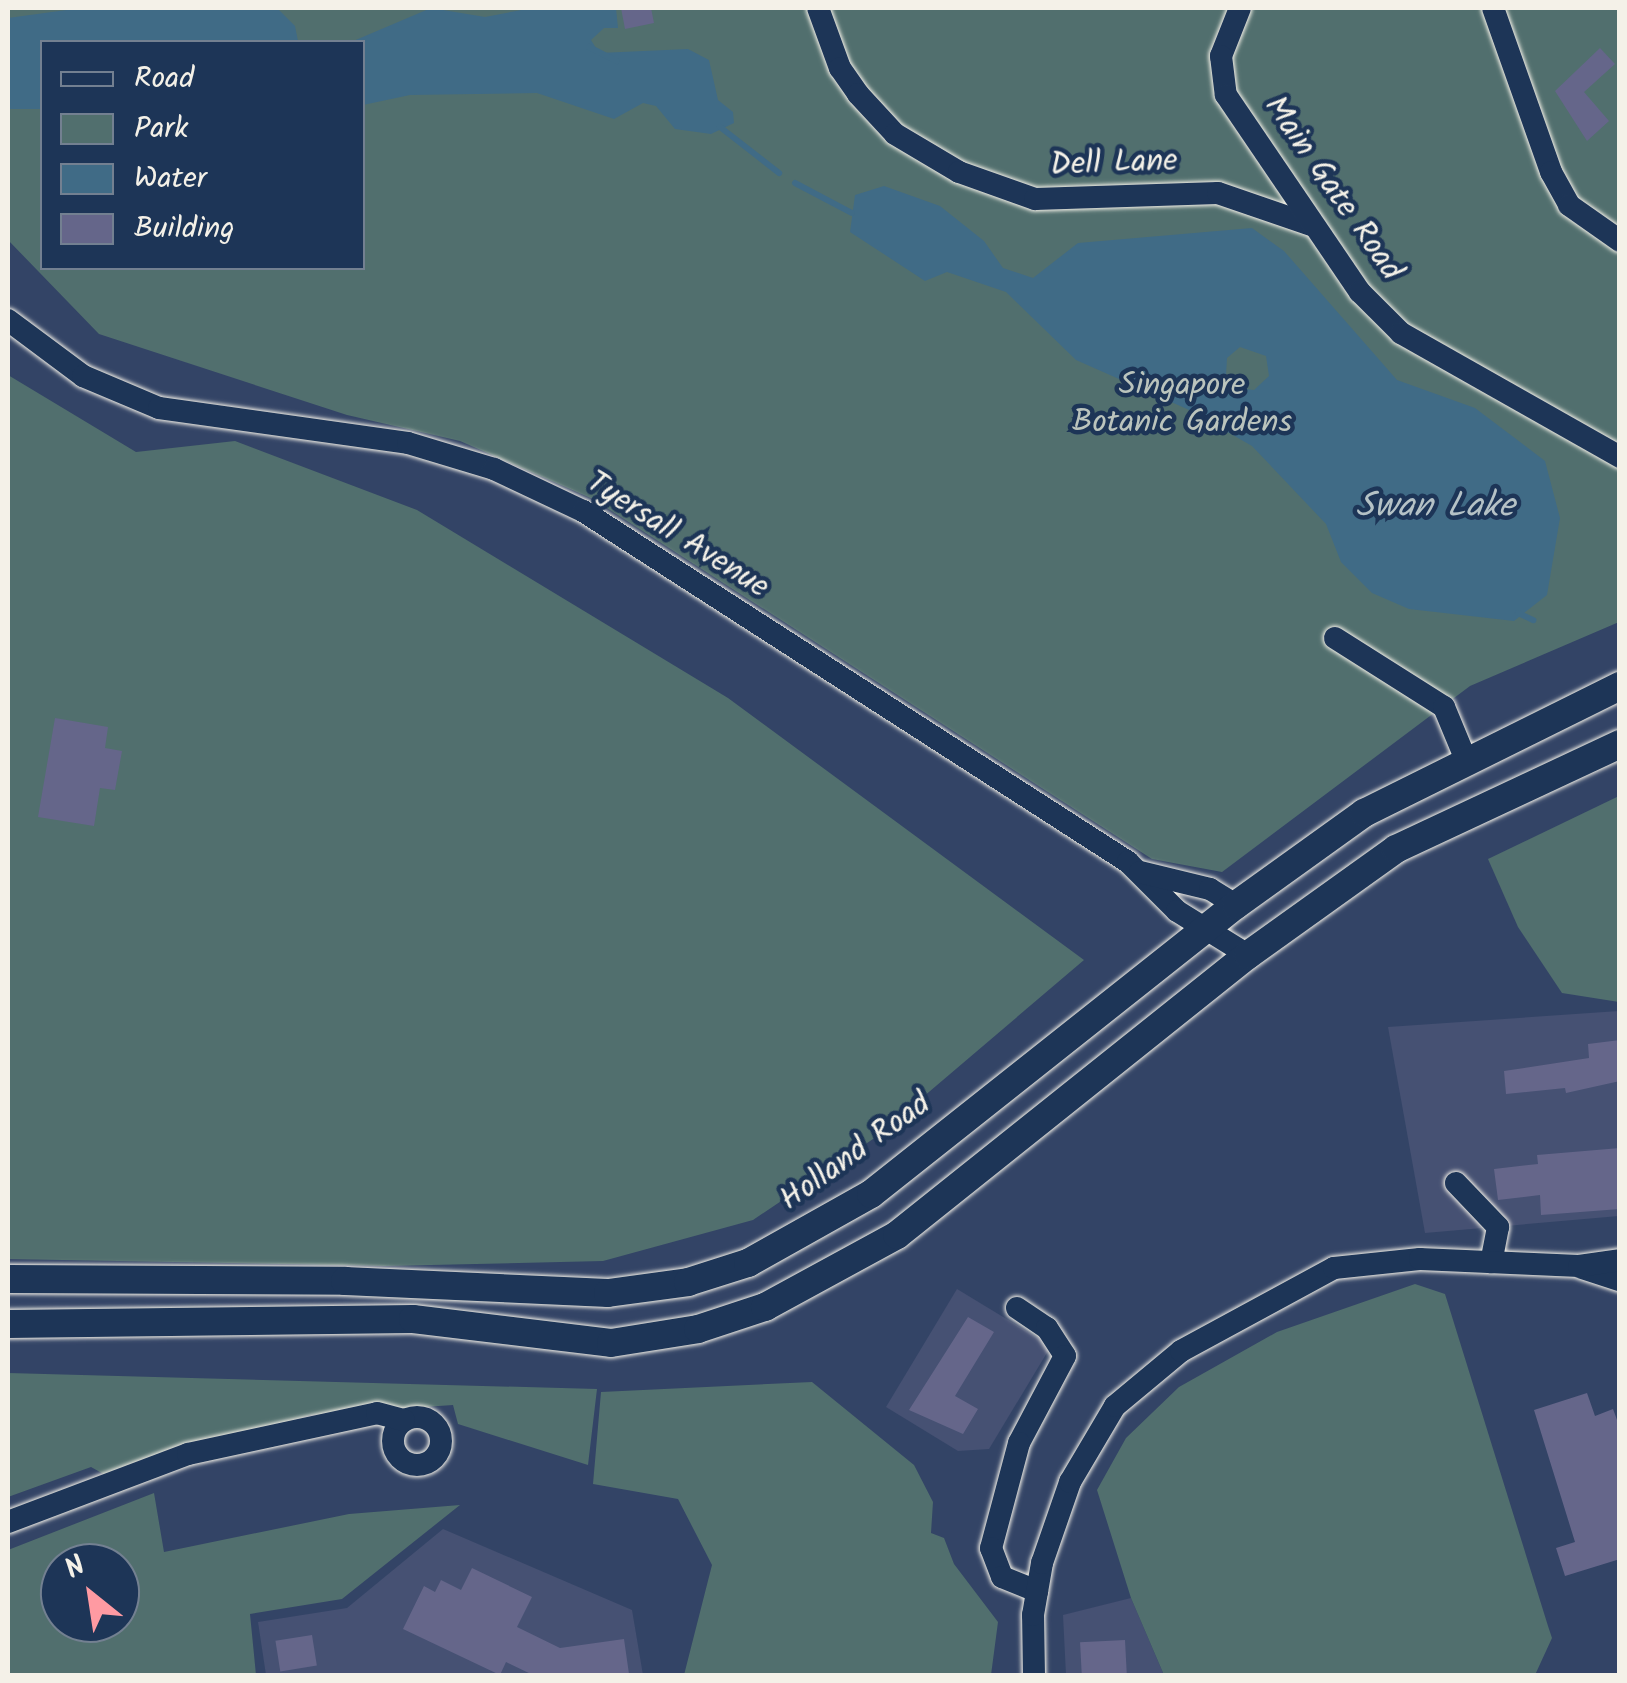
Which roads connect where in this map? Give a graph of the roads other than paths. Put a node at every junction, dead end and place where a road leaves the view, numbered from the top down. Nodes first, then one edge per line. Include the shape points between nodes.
1 (818, 8) edge
2 (1240, 8) edge
3 (1494, 8) edge
4 (1314, 226) junction
5 (1620, 241) edge
6 (8, 320) edge
7 (1620, 457) edge
8 (1335, 638) dead end
9 (1620, 686) edge
10 (1620, 744) edge
11 (1466, 760) junction
12 (1140, 872) junction
13 (1236, 905) junction
14 (1208, 928) junction
15 (1248, 955) junction
16 (1456, 1182) dead end
17 (1620, 1260) edge
18 (1491, 1262) junction
19 (1579, 1266) junction
20 (8, 1279) edge
21 (82, 1280) junction
22 (1620, 1280) edge
23 (1017, 1308) dead end
24 (93, 1323) junction
25 (8, 1324) edge
26 (404, 1420) dead end
27 (8, 1522) edge
28 (1037, 1591) junction
29 (1034, 1676) edge

1 - 4 street, Dell Lane via 858,94 906,142 959,172 1035,198 1218,193
2 - 4 street, Main Gate Road via 1219,74
3 - 5 street via 1551,172 1569,205
4 - 7 street, Main Gate Road via 1360,292 1401,333
6 - 12 street, Tyersall Avenue via 83,376 159,408 408,443 494,469 583,511
8 - 11 street via 1444,707
9 - 11 main road, Holland Road
10 - 15 main road via 1396,849
11 - 13 main road, Holland Road via 1364,813
12 - 13 street via 1210,890
12 - 14 street, Tyersall Avenue via 1178,911
13 - 14 main road, Holland Road
14 - 15 street, Tyersall Avenue
14 - 21 main road, Holland Road via 871,1194 764,1256 688,1282 608,1293 345,1281
15 - 24 main road via 897,1235 815,1284 698,1329 611,1343 413,1319
16 - 18 street via 1498,1227
17 - 19 street
18 - 19 street
18 - 28 street via 1420,1258 1334,1268 1181,1351 1115,1406 1070,1482
19 - 22 street
20 - 21 main road, Holland Road
21 - 24 main road
23 - 28 street via 1047,1328 1065,1356 1019,1443 991,1548 1002,1577
24 - 25 main road
26 - 27 street via 377,1414 188,1454
28 - 29 street

